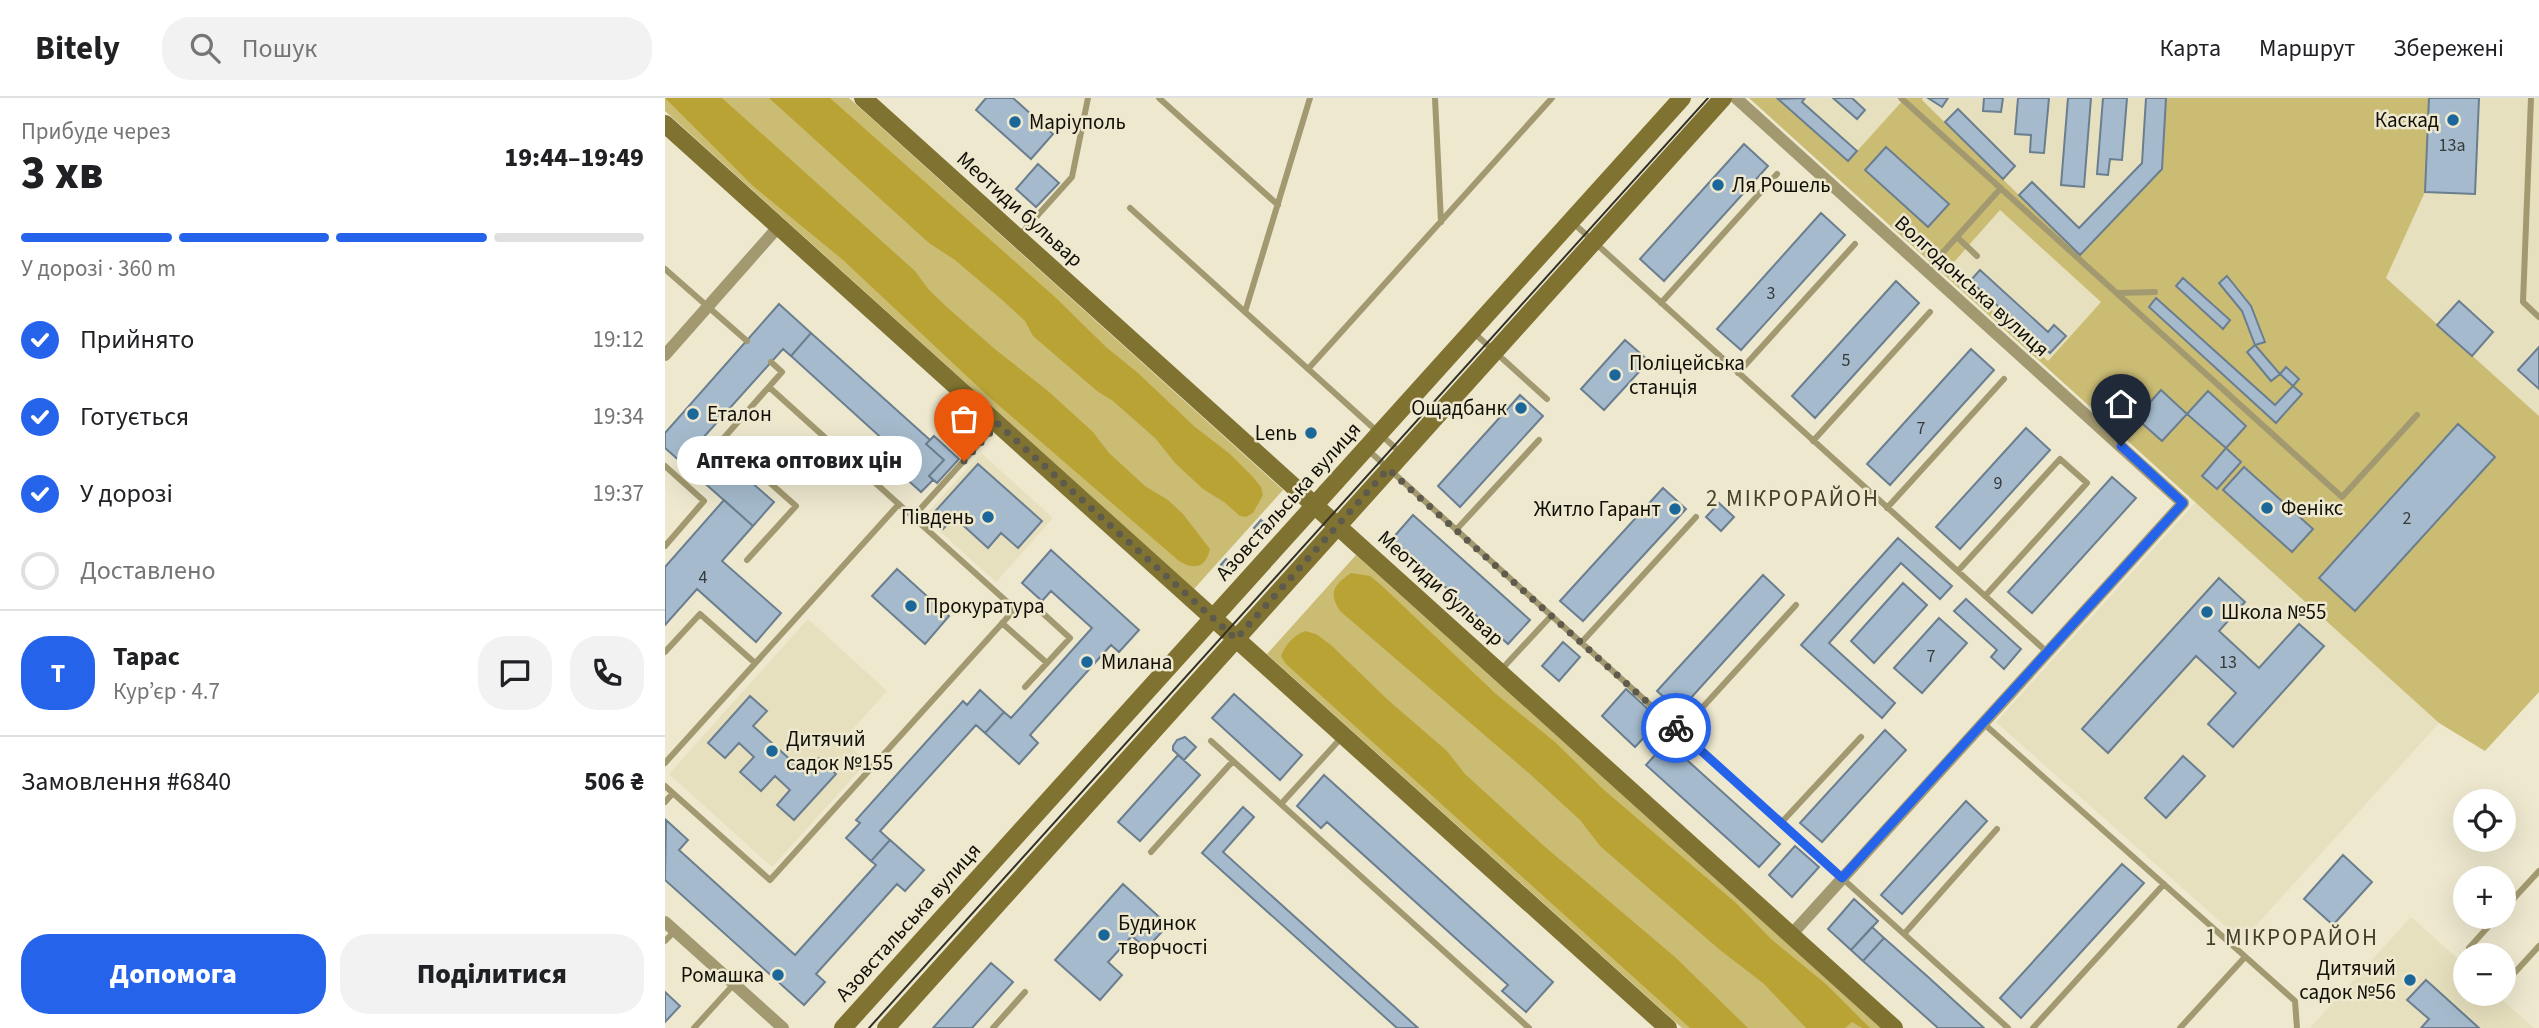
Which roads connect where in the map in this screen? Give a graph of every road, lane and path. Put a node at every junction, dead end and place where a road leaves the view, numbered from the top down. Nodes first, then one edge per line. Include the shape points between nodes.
1 (863, 98) edge
2 (1087, 98) edge
3 (1159, 98) edge
4 (1310, 98) edge
5 (1435, 98) edge
6 (1552, 98) edge
7 (1682, 98) edge
8 (1723, 98) edge
9 (1736, 98) edge
10 (1901, 98) edge
11 (2531, 98) edge
12 (1545, 102) edge
13 (665, 124) edge
14 (1777, 174) dead end
15 (2001, 188) junction
16 (1278, 205) junction
17 (1130, 208) dead end
18 (1571, 221) junction
19 (1441, 222) junction
20 (779, 226) junction
21 (1957, 237) junction
22 (1018, 238) junction
23 (1594, 242) junction
24 (1855, 244) dead end
25 (1977, 256) dead end
26 (665, 269) edge
27 (1927, 271) junction
28 (2155, 292) dead end
29 (2117, 293) junction
30 (1661, 303) junction
31 (708, 307) junction
32 (1245, 312) junction
33 (1930, 312) dead end
34 (2539, 317) edge
35 (1472, 331) junction
36 (747, 341) dead end
37 (1495, 352) junction
38 (665, 355) edge
39 (771, 362) dead end
40 (1308, 369) junction
41 (1738, 373) junction
42 (2004, 379) dead end
43 (769, 387) junction
44 (1547, 399) dead end
45 (2417, 415) dead end
46 (998, 424) junction
47 (1380, 433) junction
48 (1539, 440) dead end
49 (1814, 441) junction
50 (1366, 449) junction
51 (1402, 454) junction
52 (665, 466) edge
53 (1388, 469) junction
54 (899, 504) junction
55 (1314, 505) junction
56 (1888, 508) junction
57 (913, 517) junction
58 (1696, 517) dead end
59 (1338, 526) junction
60 (1456, 530) junction
61 (665, 546) edge
62 (747, 560) dead end
63 (1958, 571) junction
64 (1985, 596) junction
65 (1795, 605) dead end
66 (1015, 608) junction
67 (1551, 616) junction
68 (1213, 618) junction
69 (1002, 623) junction
70 (1236, 639) junction
71 (1581, 643) junction
72 (665, 652) edge
73 (2047, 652) junction
74 (755, 663) junction
75 (1047, 663) junction
76 (1499, 671) junction
77 (1025, 687) dead end
78 (1983, 723) junction
79 (1680, 732) junction
80 (1343, 735) junction
81 (1861, 737) dead end
82 (1211, 741) dead end
83 (1233, 761) junction
84 (665, 763) edge
85 (665, 786) edge
86 (673, 793) junction
87 (665, 802) edge
88 (1281, 804) junction
89 (1781, 823) junction
90 (1997, 830) dead end
91 (1151, 852) dead end
92 (2539, 871) edge
93 (1842, 878) junction
94 (2164, 884) junction
95 (2516, 896) edge
96 (670, 927) edge
97 (2486, 929) edge
98 (1904, 934) junction
99 (1791, 935) junction
100 (665, 942) edge
101 (2473, 943) edge
102 (2539, 946) edge
103 (2245, 957) junction
104 (2516, 971) edge
105 (734, 984) junction
106 (1025, 992) dead end
107 (694, 1028) edge
108 (783, 1028) edge
109 (843, 1028) edge
110 (886, 1028) edge
111 (993, 1028) edge
112 (1529, 1028) edge
113 (1668, 1028) edge
114 (1894, 1028) edge
115 (2008, 1028) edge
116 (2033, 1028) edge
117 (2180, 1028) edge
118 (2297, 1028) edge

1 - 22 street, Меотиди бульвар
2 - 22 lane via 1072,177
3 - 16 lane
4 - 16 lane
5 - 19 lane
6 - 12 lane
7 - 18 street, Азовстальська вулиця
8 - 23 street
9 - 27 street, Волгодонська вулиця
10 - 15 lane
11 - 34 lane via 2523,302
12 - 19 lane
13 - 20 street
14 - 30 lane
15 - 21 lane
15 - 29 lane
16 - 32 lane
17 - 32 lane
18 - 23 lane
18 - 35 street, Азовстальська вулиця
19 - 40 lane
20 - 31 street
20 - 46 street
21 - 25 lane
21 - 27 lane
22 - 55 street, Меотиди бульвар
23 - 30 lane
23 - 37 street
24 - 41 lane
26 - 31 lane
27 - 73 street, Волгодонська вулиця via 2183,503
28 - 29 lane
29 - 45 lane via 2342,497
30 - 41 lane
31 - 36 lane
31 - 38 street
32 - 40 lane
33 - 49 lane
35 - 37 lane
35 - 47 street, Азовстальська вулиця
37 - 44 lane
37 - 51 street
39 - 43 lane via 782,372
40 - 47 lane
41 - 49 lane
42 - 56 lane
43 - 54 lane
43 - 62 lane via 722,440 796,506
46 - 57 lane
46 - 68 street
47 - 50 street, Азовстальська вулиця
47 - 51 lane
48 - 60 lane
49 - 56 lane
50 - 53 lane
50 - 55 street, Азовстальська вулиця
51 - 53 street
52 - 61 lane via 704,501
53 - 59 street
53 - 60 lane
54 - 57 lane
54 - 74 lane
55 - 59 street, Меотиди бульвар
55 - 68 street, Азовстальська вулиця
56 - 63 lane
57 - 66 lane
58 - 71 lane
59 - 70 street
59 - 76 street, Меотиди бульвар
60 - 67 lane
63 - 64 lane
63 - 64 lane via 2060,459 2087,483
64 - 73 lane
65 - 79 lane
66 - 69 lane
66 - 75 lane via 1036,607 1069,638
67 - 71 lane
67 - 76 lane
68 - 70 street
68 - 109 street, Азовстальська вулиця
69 - 75 lane
69 - 86 lane via 770,880
70 - 80 street
70 - 110 street
71 - 79 lane
72 - 74 lane via 700,614
73 - 78 street
74 - 84 lane
75 - 77 lane
76 - 99 street, Меотиди бульвар
78 - 93 street
78 - 94 lane
79 - 89 lane
80 - 88 lane
80 - 113 street
81 - 89 lane
82 - 83 lane
83 - 88 lane
83 - 91 lane
85 - 86 lane
86 - 87 lane
88 - 112 lane
89 - 93 lane
90 - 98 lane
92 - 95 lane
93 - 98 lane
93 - 99 street
94 - 103 lane
94 - 116 lane
96 - 100 lane
96 - 105 street
97 - 101 lane
98 - 115 lane
99 - 114 street, Меотиди бульвар
102 - 104 lane
103 - 117 lane
103 - 118 lane via 2295,1001
105 - 107 lane
105 - 108 street
106 - 111 lane

